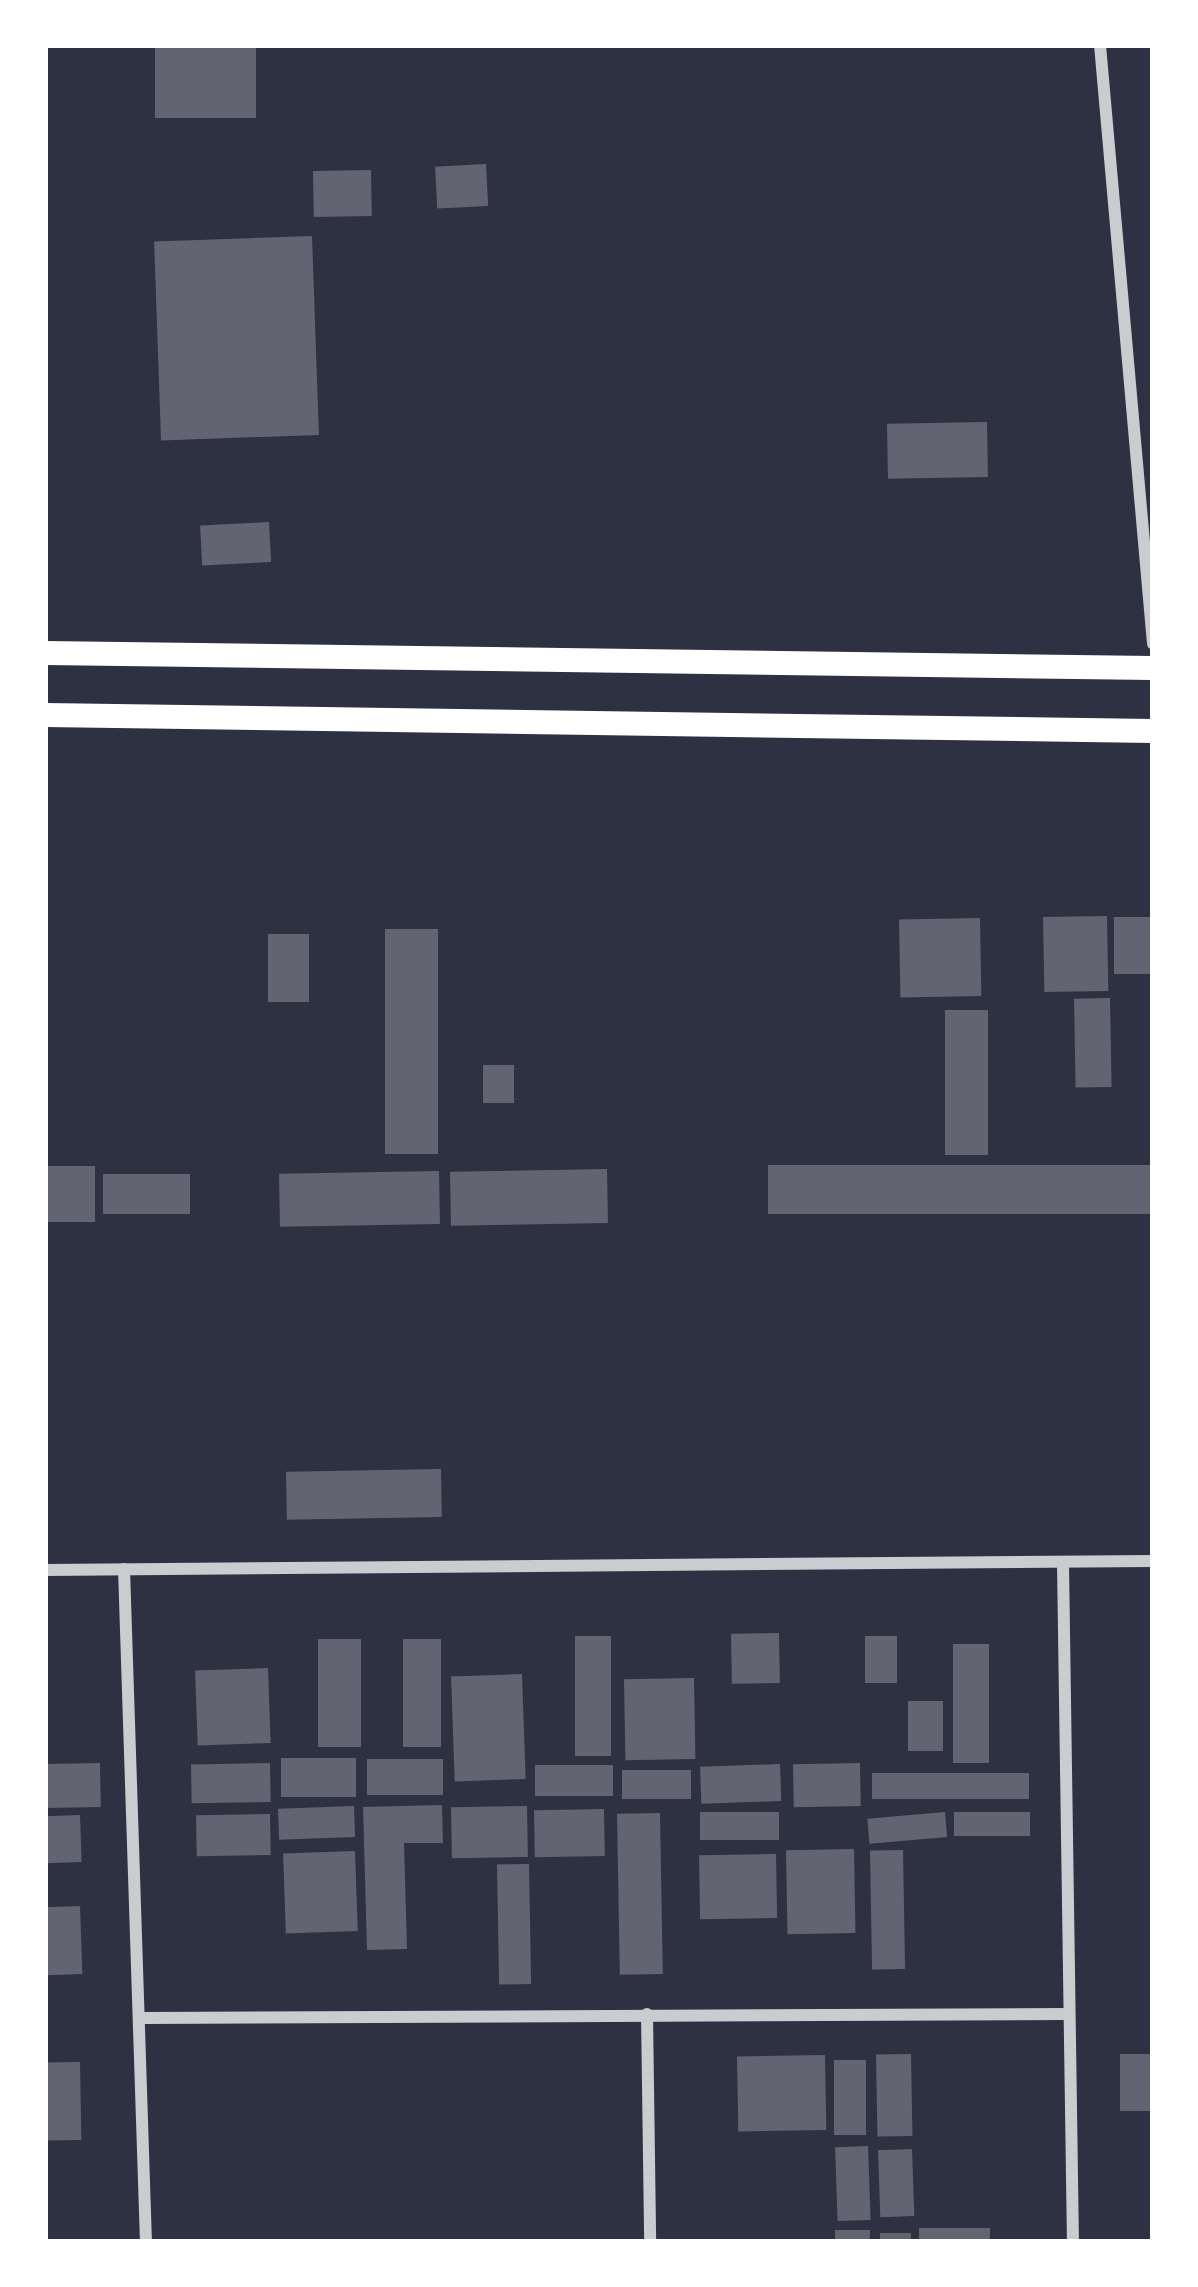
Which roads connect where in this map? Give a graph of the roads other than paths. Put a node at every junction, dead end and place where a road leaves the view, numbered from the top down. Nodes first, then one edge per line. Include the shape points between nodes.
1 (1100, 45) edge
2 (1153, 644) edge
3 (45, 652) edge
4 (1153, 668) edge
5 (45, 715) edge
6 (1153, 731) edge
7 (1153, 1561) edge
8 (1063, 1563) junction
9 (124, 1569) junction
10 (45, 1570) edge
11 (647, 2014) junction
12 (1070, 2014) junction
13 (142, 2018) junction
14 (146, 2242) edge
15 (650, 2242) edge
16 (1073, 2242) edge

1 - 2 street
3 - 4 main road
5 - 6 main road
7 - 8 street
8 - 9 street
8 - 12 street
9 - 10 street
9 - 13 street
11 - 12 street
11 - 13 street
11 - 15 street
12 - 16 street
13 - 14 street

